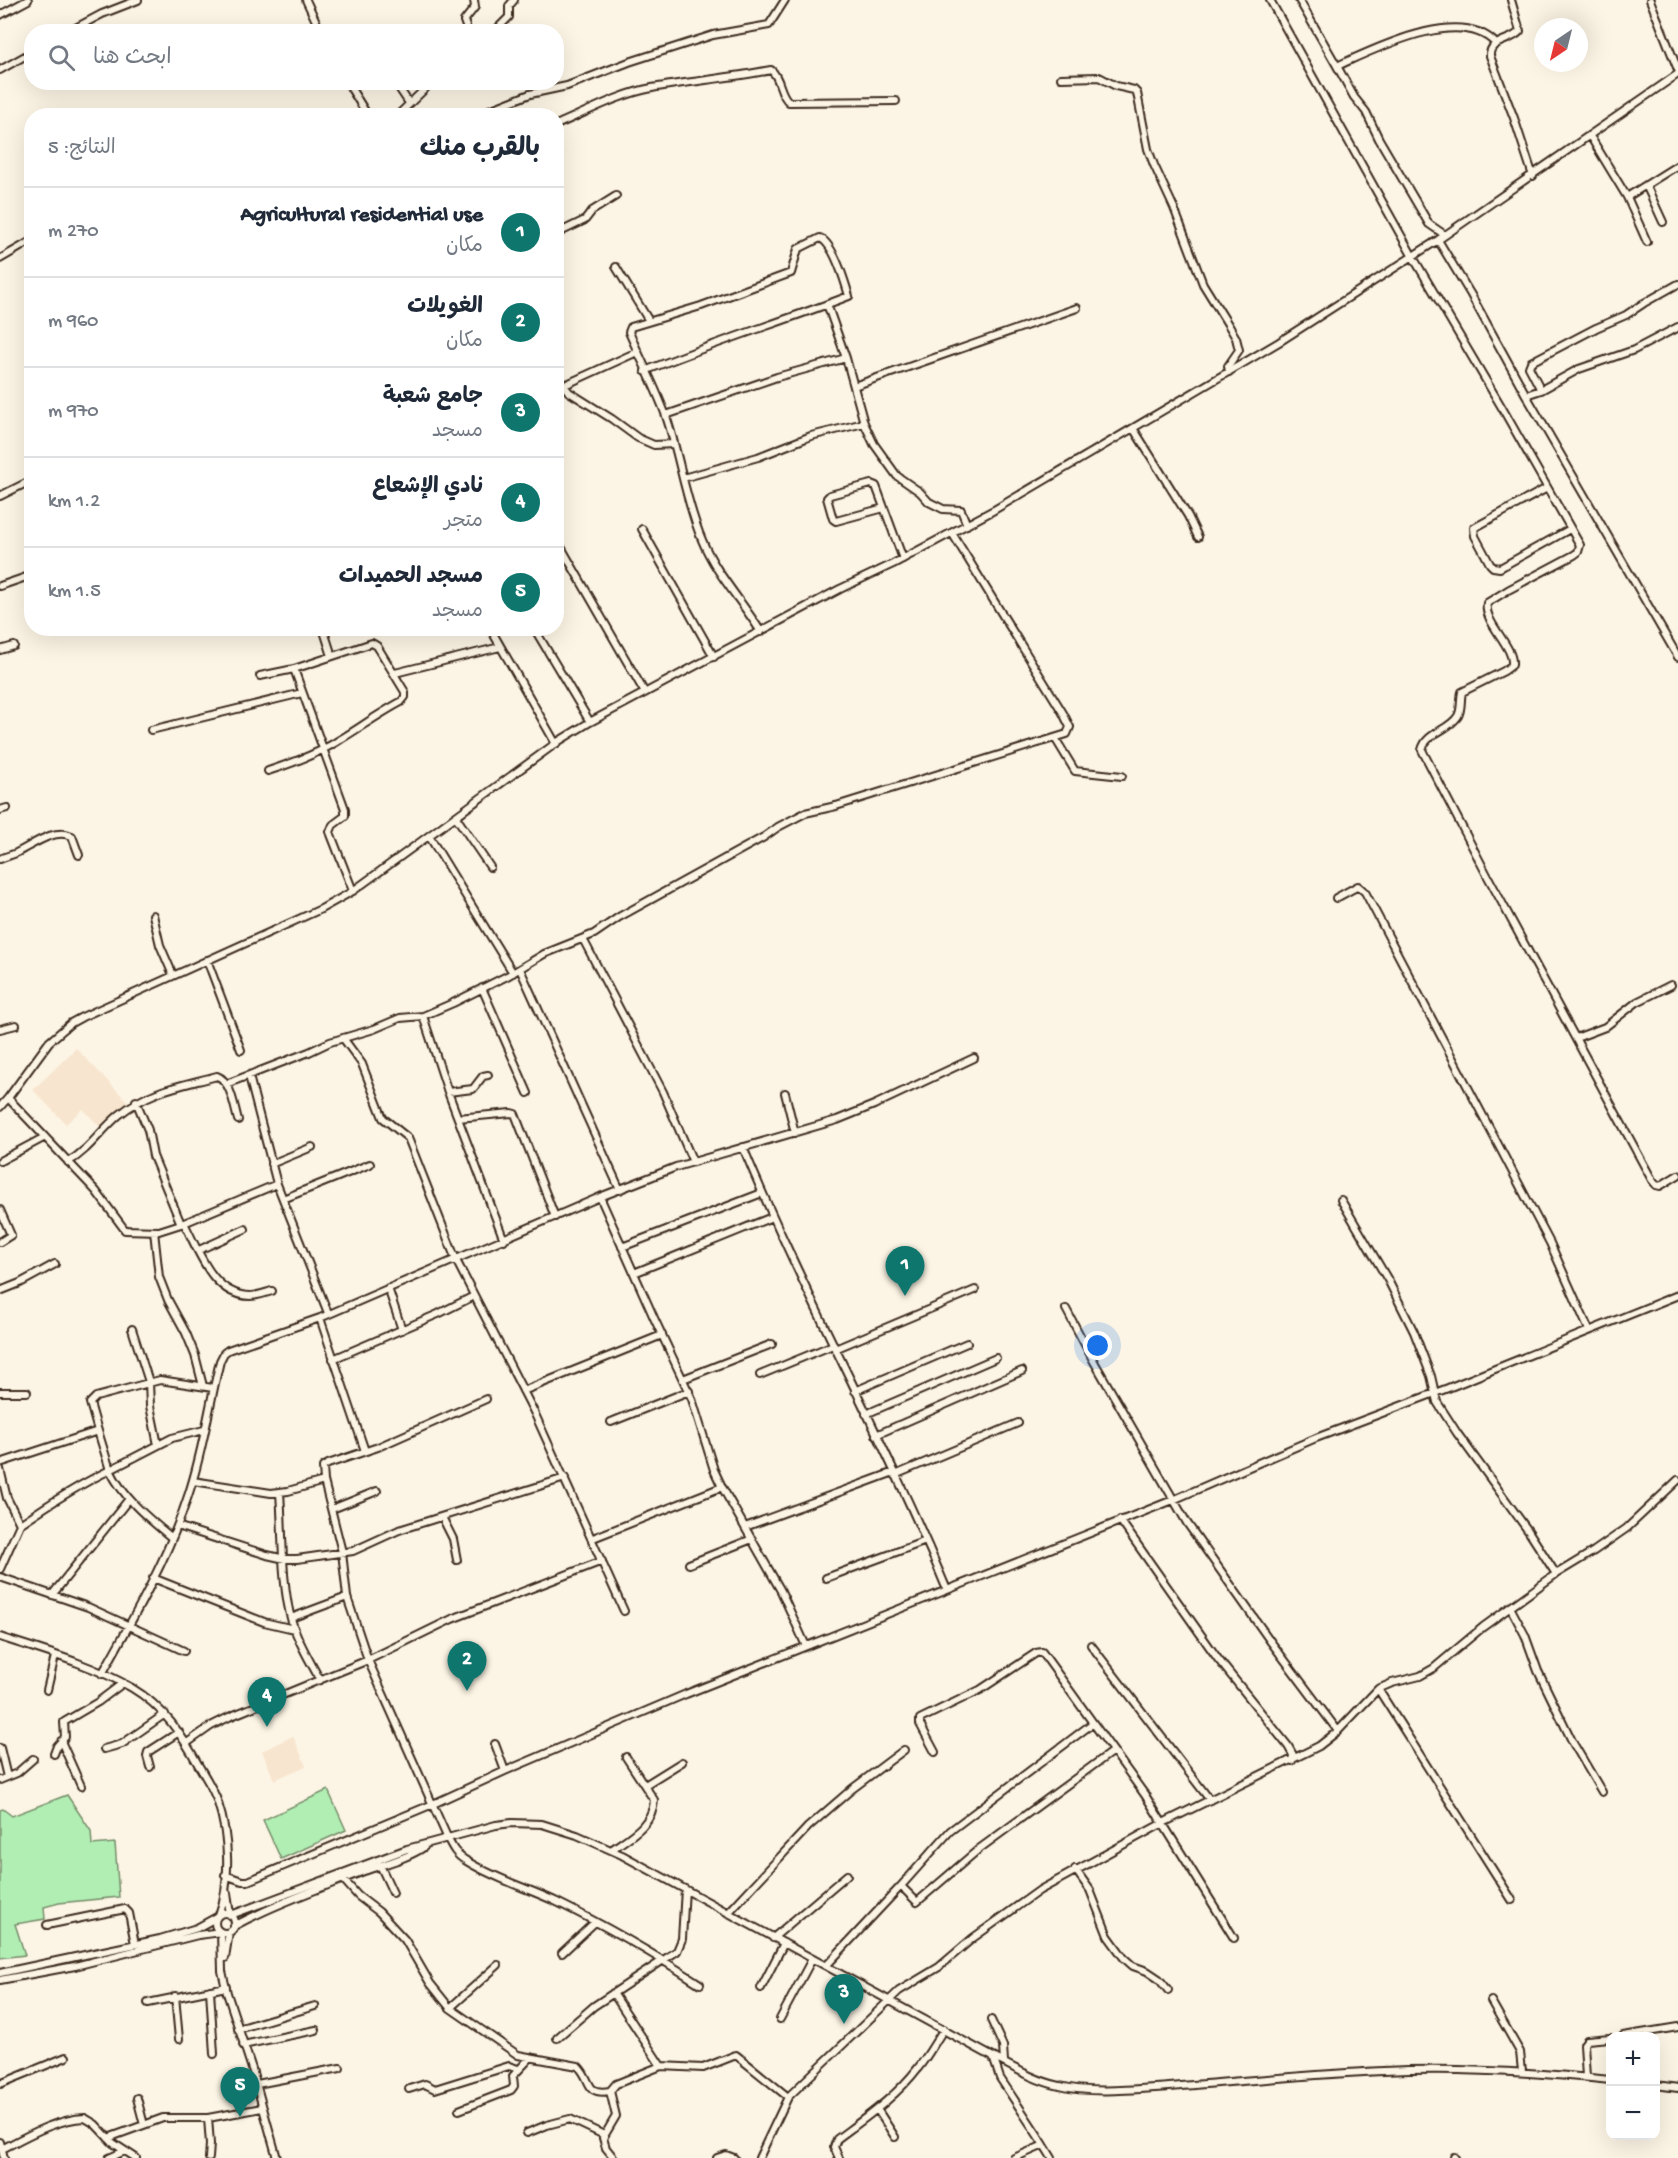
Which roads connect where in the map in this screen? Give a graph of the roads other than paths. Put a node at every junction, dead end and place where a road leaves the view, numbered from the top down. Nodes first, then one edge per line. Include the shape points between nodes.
1 (28, 0) edge
2 (138, 0) edge
3 (306, 0) edge
4 (474, 0) edge
5 (514, 0) edge
6 (785, 0) edge
7 (1270, 0) edge
8 (1299, 0) edge
9 (1511, 0) edge
10 (1650, 0) edge
11 (509, 3) edge
12 (0, 15) edge
13 (83, 24) edge
14 (317, 24) edge
15 (465, 24) edge
16 (502, 24) edge
17 (1496, 44) junction
18 (24, 56) edge
19 (1337, 66) junction
20 (0, 70) edge
21 (1678, 72) edge
22 (1061, 78) dead end
23 (564, 87) edge
24 (352, 90) edge
25 (400, 90) edge
26 (423, 90) edge
27 (548, 90) edge
28 (896, 101) dead end
29 (409, 103) junction
30 (363, 108) edge
31 (404, 108) edge
32 (494, 108) edge
33 (564, 121) edge
34 (1590, 136) junction
35 (1678, 165) edge
36 (1533, 176) junction
37 (1646, 185) junction
38 (616, 196) dead end
39 (1627, 197) junction
40 (1663, 222) dead end
41 (564, 230) edge
42 (1445, 236) junction
43 (1438, 240) junction
44 (1647, 242) dead end
45 (24, 245) edge
46 (1413, 257) junction
47 (0, 259) edge
48 (615, 267) dead end
49 (1678, 284) edge
50 (827, 304) junction
51 (1077, 308) dead end
52 (649, 321) junction
53 (1678, 327) edge
54 (637, 352) junction
55 (846, 358) junction
56 (645, 371) junction
57 (1229, 372) junction
58 (564, 385) edge
59 (854, 386) junction
60 (564, 390) edge
61 (1541, 390) junction
62 (1526, 395) junction
63 (666, 415) junction
64 (864, 423) junction
65 (1133, 428) junction
66 (674, 444) junction
67 (683, 478) junction
68 (24, 484) edge
69 (1547, 488) junction
70 (0, 496) edge
71 (884, 508) junction
72 (967, 525) junction
73 (642, 529) dead end
74 (1570, 530) junction
75 (952, 533) junction
76 (1198, 537) dead end
77 (564, 552) edge
78 (903, 559) junction
79 (24, 578) edge
80 (0, 586) edge
81 (761, 632) junction
82 (326, 636) edge
83 (494, 636) edge
84 (539, 636) edge
85 (14, 646) dead end
86 (500, 647) junction
87 (0, 650) edge
88 (332, 656) junction
89 (714, 657) junction
90 (1678, 657) edge
91 (294, 669) junction
92 (395, 673) junction
93 (260, 676) dead end
94 (302, 693) junction
95 (645, 693) junction
96 (590, 722) junction
97 (151, 730) dead end
98 (1055, 738) junction
99 (556, 744) junction
100 (323, 748) junction
101 (268, 771) dead end
102 (1122, 776) dead end
103 (456, 817) junction
104 (429, 836) junction
105 (78, 855) dead end
106 (0, 859) edge
107 (490, 867) dead end
108 (353, 891) junction
109 (1336, 898) dead end
110 (153, 915) dead end
111 (582, 939) junction
112 (207, 960) junction
113 (520, 969) junction
114 (513, 973) junction
115 (173, 975) junction
116 (1671, 985) dead end
117 (482, 988) junction
118 (423, 1016) junction
119 (16, 1025) dead end
120 (0, 1029) edge
121 (343, 1038) junction
122 (1576, 1038) junction
123 (241, 1050) dead end
124 (974, 1058) dead end
125 (249, 1076) junction
126 (488, 1076) dead end
127 (226, 1084) junction
128 (448, 1092) junction
129 (528, 1093) dead end
130 (785, 1093) dead end
131 (8, 1098) junction
132 (136, 1101) junction
133 (0, 1107) edge
134 (458, 1118) junction
135 (238, 1120) dead end
136 (795, 1134) junction
137 (45, 1137) junction
138 (312, 1147) dead end
139 (743, 1147) junction
140 (0, 1161) edge
141 (68, 1162) junction
142 (693, 1162) junction
143 (271, 1164) junction
144 (370, 1164) dead end
145 (1678, 1175) edge
146 (277, 1184) junction
147 (620, 1190) junction
148 (762, 1193) junction
149 (600, 1197) junction
150 (283, 1199) junction
151 (1341, 1200) dead end
152 (0, 1210) edge
153 (555, 1217) junction
154 (772, 1217) junction
155 (183, 1224) junction
156 (245, 1229) dead end
157 (154, 1231) junction
158 (504, 1240) junction
159 (0, 1242) edge
160 (622, 1247) junction
161 (199, 1250) junction
162 (456, 1260) junction
163 (55, 1264) dead end
164 (634, 1273) junction
165 (387, 1288) junction
166 (975, 1290) dead end
167 (0, 1291) edge
168 (272, 1291) dead end
169 (1678, 1295) edge
170 (474, 1296) junction
171 (1066, 1309) dead end
172 (328, 1313) junction
173 (320, 1318) junction
174 (132, 1329) dead end
175 (402, 1330) junction
176 (1589, 1330) junction
177 (662, 1335) junction
178 (967, 1343) dead end
179 (772, 1344) dead end
180 (834, 1347) junction
181 (996, 1358) dead end
182 (333, 1359) junction
183 (1022, 1371) dead end
184 (760, 1375) dead end
185 (683, 1379) junction
186 (148, 1382) junction
187 (203, 1386) junction
188 (213, 1388) junction
189 (523, 1391) junction
190 (689, 1391) junction
191 (855, 1391) junction
192 (0, 1392) edge
193 (27, 1392) dead end
194 (1434, 1393) junction
195 (486, 1399) dead end
196 (866, 1414) junction
197 (611, 1422) dead end
198 (1018, 1423) dead end
199 (204, 1430) junction
200 (98, 1431) junction
201 (876, 1435) junction
202 (158, 1444) junction
203 (365, 1451) junction
204 (0, 1463) edge
205 (0, 1469) edge
206 (110, 1470) junction
207 (895, 1474) junction
208 (565, 1478) junction
209 (1678, 1480) edge
210 (193, 1481) junction
211 (324, 1481) junction
212 (722, 1487) junction
213 (377, 1491) dead end
214 (280, 1493) junction
215 (129, 1499) junction
216 (1173, 1500) junction
217 (332, 1509) junction
218 (442, 1517) junction
219 (1120, 1520) junction
220 (20, 1524) junction
221 (177, 1526) junction
222 (744, 1527) junction
223 (172, 1538) junction
224 (593, 1539) junction
225 (752, 1539) junction
226 (926, 1541) junction
227 (342, 1552) junction
228 (285, 1559) junction
229 (457, 1560) dead end
230 (602, 1561) junction
231 (689, 1564) dead end
232 (0, 1569) edge
233 (1556, 1574) junction
234 (0, 1577) edge
235 (153, 1578) junction
236 (826, 1578) dead end
237 (947, 1590) junction
238 (52, 1595) junction
239 (347, 1597) junction
240 (1510, 1607) junction
241 (624, 1611) dead end
242 (291, 1618) junction
243 (130, 1625) junction
244 (294, 1629) junction
245 (0, 1637) edge
246 (1091, 1645) dead end
247 (806, 1646) junction
248 (184, 1651) dead end
249 (55, 1656) junction
250 (368, 1660) junction
251 (102, 1674) junction
252 (320, 1680) junction
253 (123, 1683) junction
254 (1378, 1689) junction
255 (46, 1690) dead end
256 (165, 1714) junction
257 (1093, 1723) junction
258 (1338, 1731) junction
259 (179, 1732) junction
260 (61, 1741) junction
261 (187, 1743) junction
262 (495, 1744) dead end
263 (0, 1748) edge
264 (104, 1749) dead end
265 (904, 1750) dead end
266 (1113, 1751) junction
267 (935, 1752) dead end
268 (54, 1754) dead end
269 (626, 1757) dead end
270 (33, 1760) dead end
271 (1292, 1761) junction
272 (682, 1762) dead end
273 (150, 1767) dead end
274 (505, 1771) junction
275 (3, 1778) edge
276 (645, 1785) junction
277 (81, 1786) dead end
278 (1602, 1792) dead end
279 (1210, 1800) junction
280 (433, 1804) junction
281 (1164, 1823) junction
282 (447, 1839) junction
283 (427, 1845) junction
284 (612, 1850) junction
285 (380, 1865) junction
286 (1076, 1869) junction
287 (847, 1875) dead end
288 (225, 1878) junction
289 (343, 1879) junction
290 (901, 1886) junction
291 (685, 1889) junction
292 (393, 1893) dead end
293 (1512, 1900) dead end
294 (225, 1902) junction
295 (242, 1911) junction
296 (728, 1913) junction
297 (231, 1915) junction
298 (218, 1916) junction
299 (595, 1922) junction
300 (207, 1923) junction
301 (47, 1924) dead end
302 (234, 1926) junction
303 (229, 1932) junction
304 (221, 1935) junction
305 (774, 1938) junction
306 (1234, 1938) dead end
307 (784, 1943) junction
308 (135, 1944) junction
309 (562, 1953) dead end
310 (813, 1959) junction
311 (664, 1960) junction
312 (498, 1965) dead end
313 (826, 1965) junction
314 (0, 1973) edge
315 (224, 1977) junction
316 (0, 1980) edge
317 (700, 1984) dead end
318 (226, 1987) junction
319 (761, 1988) dead end
320 (210, 1990) junction
321 (1168, 1990) dead end
322 (613, 1993) junction
323 (175, 1996) junction
324 (889, 1999) junction
325 (1491, 2001) dead end
326 (148, 2003) dead end
327 (315, 2006) dead end
328 (450, 2008) junction
329 (780, 2019) dead end
330 (991, 2020) dead end
331 (1678, 2027) edge
332 (238, 2029) junction
333 (944, 2029) junction
334 (316, 2030) dead end
335 (1650, 2032) edge
336 (557, 2038) dead end
337 (1606, 2038) edge
338 (179, 2039) dead end
339 (243, 2044) junction
340 (214, 2054) dead end
341 (66, 2056) dead end
342 (993, 2057) junction
343 (530, 2058) junction
344 (1004, 2062) junction
345 (661, 2066) junction
346 (340, 2068) dead end
347 (518, 2069) junction
348 (1522, 2071) junction
349 (1586, 2077) junction
350 (1606, 2079) edge
351 (0, 2084) edge
352 (256, 2084) junction
353 (1660, 2086) edge
354 (1678, 2088) edge
355 (409, 2089) dead end
356 (610, 2091) junction
357 (788, 2097) junction
358 (137, 2098) dead end
359 (262, 2108) junction
360 (878, 2109) junction
361 (459, 2110) dead end
362 (208, 2118) junction
363 (144, 2125) junction
364 (527, 2133) dead end
365 (604, 2135) junction
366 (895, 2137) dead end
367 (108, 2138) junction
368 (1044, 2145) junction
369 (1, 2146) edge
370 (125, 2151) junction
371 (4, 2158) edge
372 (109, 2158) edge
373 (136, 2158) edge
374 (209, 2158) edge
375 (277, 2158) edge
376 (614, 2158) edge
377 (717, 2158) edge
378 (734, 2158) edge
379 (759, 2158) edge
380 (840, 2158) edge
381 (1014, 2158) edge
382 (1052, 2158) edge

1 - 12 street
2 - 13 street
3 - 14 street
4 - 15 street via 475,7
5 - 11 street
6 - 23 street via 771,25 713,35
7 - 46 street
8 - 19 street
9 - 17 street via 1520,31
10 - 21 street
11 - 16 street via 509,17
17 - 19 street via 1477,31 1447,28
17 - 36 street via 1490,49 1490,56
18 - 20 street
19 - 42 street via 1422,213
21 - 34 street
22 - 57 street via 1099,76 1137,93 1154,165 1203,284 1238,345
24 - 30 street
25 - 29 street
26 - 29 street
27 - 32 street
28 - 33 street via 789,102 771,70 651,88
29 - 31 street
34 - 36 street
34 - 39 street
35 - 37 street
36 - 42 street
37 - 39 street
37 - 40 street
38 - 41 street via 585,220
39 - 44 street
42 - 43 street
43 - 46 street
43 - 62 street
45 - 47 street
46 - 57 street
46 - 69 street
48 - 52 street
49 - 61 street via 1626,315 1531,362 1529,367
50 - 52 street via 849,296 840,269 826,241 820,238 798,249 791,273
50 - 55 street
50 - 56 street
51 - 59 street
52 - 54 street via 630,329
53 - 61 street via 1634,350 1579,369
54 - 56 street
54 - 58 street
55 - 59 street
55 - 63 street
56 - 63 street
57 - 65 street
59 - 64 street
60 - 66 street via 638,438 654,445
61 - 62 street
62 - 90 street
63 - 66 street
64 - 67 street
64 - 72 street via 897,476 933,505 961,510
65 - 72 street
65 - 76 street
66 - 67 street
67 - 81 street via 692,516 715,566
68 - 70 street
69 - 74 street
69 - 74 street via 1476,526 1474,533 1486,558 1493,567 1500,568
71 - 71 street via 874,484 827,498 836,521
71 - 78 street
72 - 75 street
73 - 89 street
74 - 122 street via 1580,545 1578,552 1487,603 1487,613 1512,665 1462,692 1459,715 1428,738 1422,750
75 - 78 street
75 - 98 street via 1070,727 1067,734
77 - 95 street
78 - 81 street
79 - 80 street
81 - 89 street
82 - 88 street
83 - 86 street
84 - 96 street
85 - 87 street
86 - 92 street
86 - 99 street
88 - 91 street
88 - 92 street via 372,643
89 - 95 street
91 - 93 street
91 - 94 street
92 - 100 street via 405,698
94 - 97 street
94 - 100 street
95 - 96 street
96 - 99 street
98 - 102 street via 1075,771
98 - 111 street via 805,813
99 - 103 street
100 - 101 street
100 - 108 street via 345,809 345,816 330,832
103 - 104 street
103 - 107 street
104 - 108 street
104 - 114 street
105 - 106 street via 72,836 64,834 40,839
108 - 112 street
109 - 176 street via 1358,886 1365,892 1550,1243
110 - 115 street
111 - 113 street via 544,954
111 - 142 street via 663,1092
112 - 115 street
112 - 123 street
113 - 114 street
113 - 147 street
114 - 117 street
115 - 131 street via 71,1023 49,1042
116 - 122 street via 1637,1002 1605,1027
117 - 118 street
117 - 129 street
118 - 121 street via 400,1018
118 - 128 street
119 - 120 street
121 - 125 street
121 - 162 street via 362,1064 382,1118 408,1138
122 - 145 street via 1654,1183 1662,1186
124 - 136 street via 874,1105
125 - 127 street
125 - 143 street
126 - 128 street via 483,1076 473,1089
127 - 132 street via 217,1076
127 - 135 street
128 - 134 street
130 - 136 street
131 - 133 street
131 - 137 street
132 - 141 street
132 - 155 street via 153,1156
134 - 153 street via 514,1114
134 - 158 street
136 - 139 street
137 - 140 street
137 - 141 street
138 - 143 street
139 - 142 street
139 - 148 street
141 - 157 street via 125,1230
142 - 147 street
143 - 146 street
144 - 150 street
146 - 150 street
146 - 155 street
147 - 149 street
148 - 154 street
148 - 160 street
149 - 153 street
149 - 160 street
150 - 172 street
151 - 194 street via 1399,1302 1430,1371
152 - 159 street via 11,1235
153 - 158 street
154 - 164 street
154 - 180 street
155 - 157 street
155 - 161 street
156 - 161 street
157 - 187 street via 159,1277 195,1355
158 - 162 street
160 - 164 street
161 - 168 street via 212,1276 231,1291 248,1296
162 - 165 street
162 - 170 street
163 - 167 street
164 - 177 street
165 - 172 street
165 - 175 street
166 - 180 street
169 - 176 street
170 - 175 street
170 - 189 street
171 - 216 street
172 - 173 street
173 - 182 street
173 - 188 street via 228,1350 221,1357
174 - 186 street
175 - 182 street
176 - 194 street
177 - 185 street
177 - 189 street
178 - 191 street
179 - 185 street
180 - 184 street
180 - 191 street
181 - 196 street
182 - 203 street
183 - 201 street
185 - 190 street
186 - 187 street via 165,1380
186 - 200 street via 93,1398 90,1403
186 - 202 street
187 - 188 street
188 - 199 street
189 - 208 street
190 - 197 street
190 - 212 street
191 - 196 street
192 - 193 street
194 - 216 street
194 - 233 street via 1457,1433
195 - 203 street
196 - 201 street
198 - 207 street
199 - 202 street
199 - 210 street
200 - 204 street
200 - 206 street
201 - 207 street
202 - 206 street
203 - 211 street via 325,1465
205 - 220 street via 7,1498
206 - 215 street
206 - 220 street
207 - 222 street
207 - 226 street
208 - 218 street
208 - 224 street
209 - 233 street via 1627,1528
210 - 214 street
210 - 221 street
211 - 214 street
211 - 217 street
212 - 222 street
212 - 224 street
213 - 217 street
214 - 228 street
215 - 223 street
215 - 238 street
216 - 219 street
216 - 258 street via 1264,1633
217 - 227 street
218 - 227 street
218 - 229 street via 453,1539
219 - 237 street
219 - 271 street via 1218,1659 1292,1752
220 - 232 street
221 - 223 street
221 - 228 street
222 - 225 street
223 - 235 street
224 - 230 street
225 - 231 street
225 - 247 street
226 - 236 street
226 - 237 street
227 - 228 street
227 - 239 street
228 - 242 street
230 - 241 street
230 - 250 street via 452,1620
233 - 240 street
234 - 238 street
235 - 243 street
235 - 244 street via 264,1622
237 - 247 street
238 - 243 street
239 - 242 street
239 - 250 street
240 - 254 street via 1428,1672
240 - 278 street via 1573,1743
242 - 244 street
243 - 248 street
243 - 251 street
244 - 252 street
245 - 249 street
246 - 279 street
247 - 274 street
249 - 251 street
249 - 255 street
250 - 252 street
250 - 280 street
251 - 253 street
252 - 261 street via 221,1720
253 - 256 street
253 - 260 street via 64,1722 66,1735
254 - 258 street
254 - 293 street
256 - 259 street
256 - 264 street via 122,1744
257 - 266 street
257 - 267 street via 1039,1652 980,1690 920,1719
257 - 290 street via 950,1831
258 - 271 street
259 - 261 street
259 - 273 street via 148,1752
260 - 268 street
260 - 277 street
261 - 288 street via 218,1803 224,1828
262 - 274 street
263 - 275 street
265 - 296 street via 808,1827
266 - 281 street
266 - 290 street via 979,1849 917,1902
269 - 276 street
270 - 275 street
271 - 279 street
272 - 276 street
274 - 280 street
276 - 284 street via 654,1800 648,1821
279 - 281 street
280 - 282 street
280 - 288 street via 248,1881
281 - 286 street
281 - 306 street
282 - 283 street
282 - 284 street via 496,1825 528,1823 577,1834
282 - 299 street via 464,1860
283 - 285 street
283 - 295 street via 373,1861
284 - 291 street
285 - 289 street
285 - 292 street
286 - 321 street via 1090,1890 1108,1936 1124,1958 1159,1979
286 - 324 street via 1020,1904 939,1967
287 - 305 street
288 - 294 street
289 - 302 street
289 - 328 street via 405,1940
290 - 313 street
291 - 296 street
291 - 311 street via 680,1944
294 - 295 street
294 - 297 street
294 - 298 street
294 - 300 street
295 - 297 street
296 - 305 street
297 - 298 street
297 - 302 street
298 - 300 street
298 - 304 street via 216,1925
299 - 309 street
299 - 311 street
300 - 308 street
301 - 308 street via 125,1909
302 - 303 street
303 - 304 street
303 - 315 street
304 - 315 street
304 - 316 street via 209,1933
305 - 307 street
307 - 310 street
307 - 319 street
308 - 314 street
310 - 313 street
310 - 329 street
311 - 317 street
311 - 322 street
312 - 328 street
313 - 324 street
315 - 318 street
318 - 320 street
318 - 332 street
320 - 323 street
320 - 340 street
322 - 336 street
322 - 345 street
323 - 326 street
323 - 338 street
324 - 333 street
324 - 357 street
325 - 348 street via 1520,2052
327 - 332 street
328 - 343 street via 518,2055
330 - 344 street via 1002,2042
331 - 335 street
332 - 339 street
333 - 342 street
333 - 360 street via 918,2069
334 - 339 street
337 - 349 street via 1584,2043
339 - 352 street
341 - 351 street
342 - 344 street
342 - 368 street via 1000,2078
343 - 347 street
343 - 356 street via 575,2065 595,2092
344 - 348 street via 1050,2084 1086,2089 1405,2070
345 - 356 street via 616,2084
345 - 357 street via 703,2068 736,2055
346 - 352 street
347 - 355 street via 509,2066 435,2089 425,2084
347 - 361 street via 511,2090
348 - 349 street
349 - 350 street
352 - 359 street
353 - 354 street
356 - 365 street via 616,2116
357 - 379 street
358 - 363 street
359 - 362 street
359 - 375 street
360 - 366 street
360 - 380 street via 834,2143
362 - 363 street via 163,2118
362 - 374 street
363 - 367 street
364 - 365 street via 570,2119
365 - 376 street
367 - 369 street via 90,2120 79,2119
367 - 370 street
368 - 381 street
368 - 382 street
369 - 371 street
370 - 372 street
370 - 373 street
377 - 378 street via 726,2154

